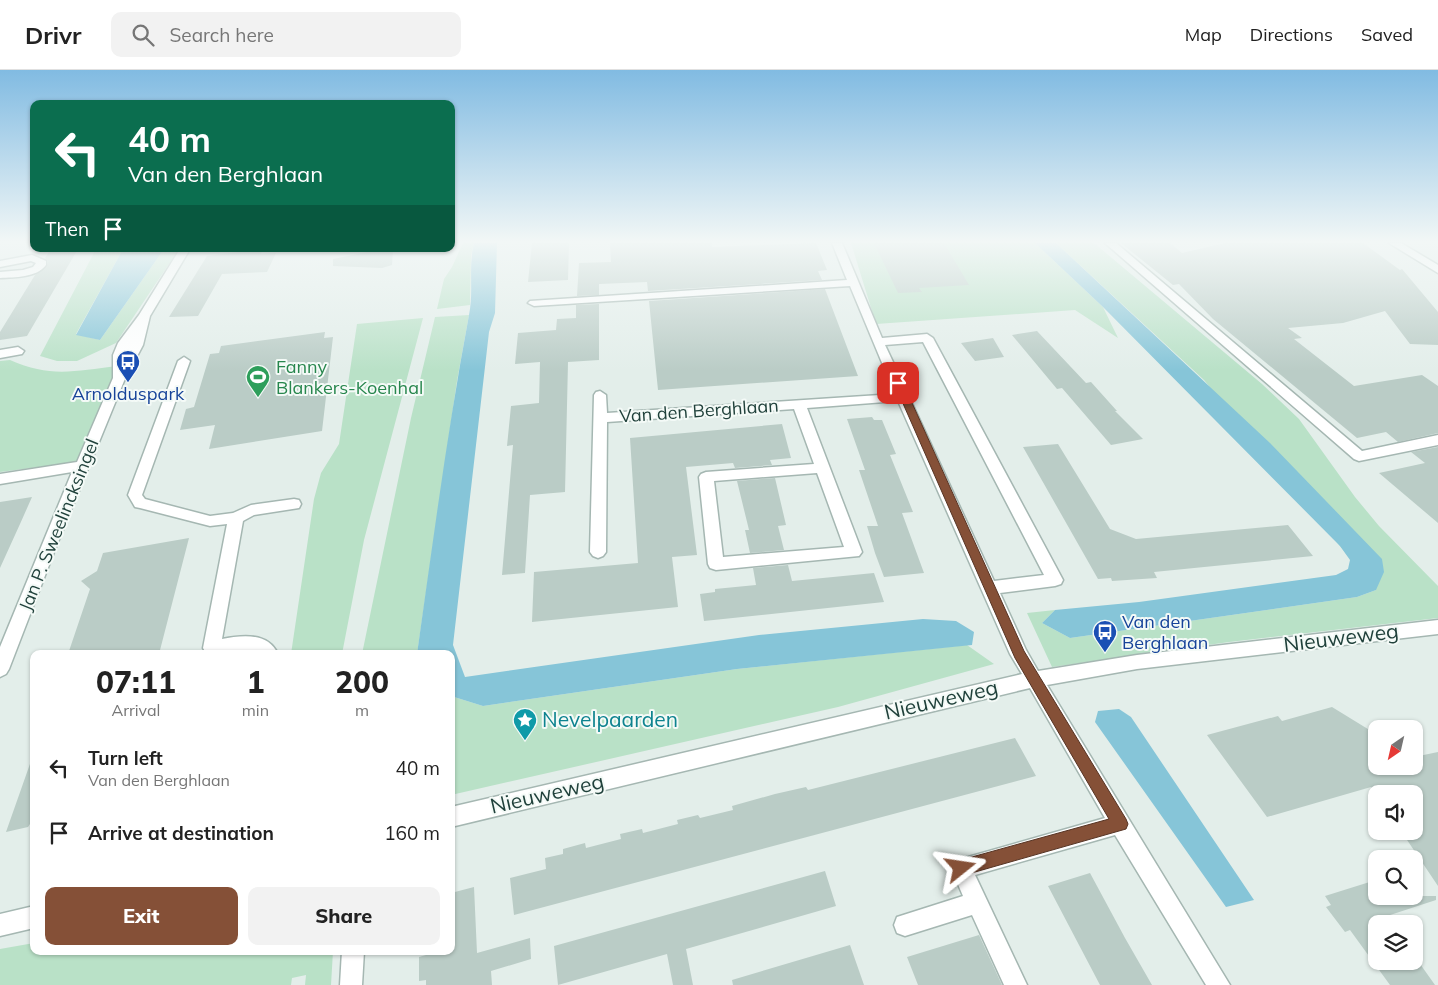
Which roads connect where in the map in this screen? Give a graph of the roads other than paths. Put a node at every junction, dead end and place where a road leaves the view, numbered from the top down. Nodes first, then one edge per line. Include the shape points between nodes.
1 (162, 286) edge
2 (812, 286) edge
3 (854, 286) edge
4 (1160, 286) edge
5 (534, 304) dead end
6 (878, 342) junction
7 (18, 351) dead end
8 (0, 354) edge
9 (184, 360) dead end
10 (600, 395) dead end
11 (905, 397) junction
12 (799, 405) junction
13 (600, 418) junction
14 (1438, 440) edge
15 (82, 466) junction
16 (822, 468) junction
17 (0, 479) edge
18 (294, 504) dead end
19 (236, 518) junction
20 (598, 552) dead end
21 (989, 588) junction
22 (1438, 627) edge
23 (5, 646) edge
24 (266, 650) edge
25 (0, 669) edge
26 (1035, 679) junction
27 (455, 816) edge
28 (1120, 824) junction
29 (977, 903) junction
30 (30, 918) edge
31 (0, 925) edge
32 (904, 925) dead end
33 (353, 955) edge
34 (351, 985) edge
35 (1016, 985) edge
36 (1219, 985) edge

1 - 15 street, Jan P. Sweelincksingel via 144,316 137,345
2 - 5 street
3 - 6 street
4 - 14 street via 1359,456
6 - 11 street
6 - 21 street via 927,338 1055,580
7 - 8 street
9 - 19 street via 134,495 140,503 210,521
10 - 13 street, Van den Berghlaan
11 - 12 street, Van den Berghlaan
11 - 21 street
12 - 13 street, Van den Berghlaan
12 - 16 street, Van den Berghlaan
13 - 20 street, Van den Berghlaan
15 - 17 street
15 - 23 street, Jan P. Sweelincksingel
16 - 16 street, Van den Berghlaan via 854,552 716,564 706,477
18 - 19 street via 251,510
19 - 24 street via 212,648 252,642
21 - 26 street via 1019,654
22 - 26 street, Nieuweweg via 1137,662
23 - 25 street, Jan P. Sweelincksingel
26 - 27 street, Nieuweweg
26 - 28 street
28 - 29 street via 961,868
28 - 36 street
29 - 32 street
29 - 35 street
30 - 31 street
33 - 34 street

